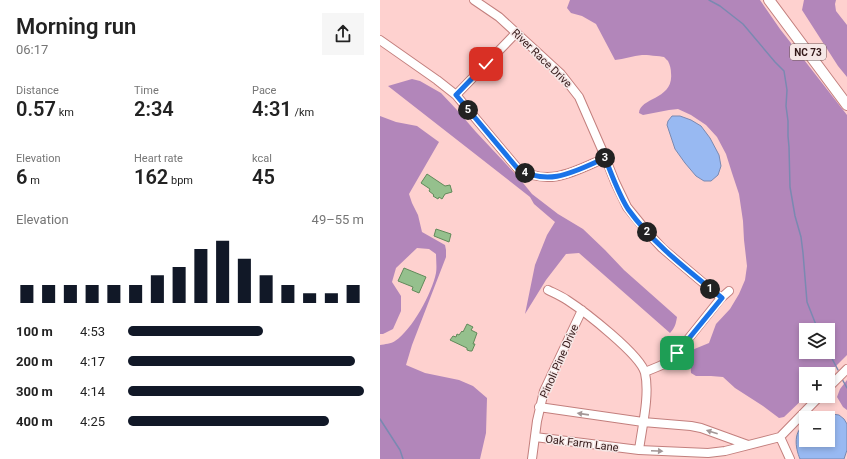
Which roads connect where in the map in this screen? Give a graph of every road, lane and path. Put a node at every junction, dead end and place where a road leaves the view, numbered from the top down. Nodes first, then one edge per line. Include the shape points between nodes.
1 (474, 0) edge
2 (769, 0) edge
3 (516, 33) junction
4 (380, 40) edge
5 (456, 95) junction
6 (847, 105) edge
7 (605, 158) junction
8 (548, 290) dead end
9 (729, 291) dead end
10 (722, 298) junction
11 (582, 310) junction
12 (847, 369) edge
13 (645, 372) junction
14 (835, 381) edge
15 (813, 403) edge
16 (539, 407) junction
17 (643, 422) junction
18 (535, 437) junction
19 (726, 437) junction
20 (780, 437) junction
21 (748, 445) junction
22 (639, 450) junction
23 (725, 451) junction
24 (532, 459) edge
25 (790, 459) edge

1 - 3 street, River Race Drive via 499,17
2 - 6 main road, NC 73
3 - 5 street
3 - 7 street, River Race Drive via 573,88
4 - 5 street
5 - 7 street via 518,169 526,173 540,177 568,175
7 - 10 street, River Race Drive via 627,207 649,234
8 - 11 street via 566,298
9 - 10 street
10 - 13 street via 677,353
11 - 13 street via 632,353
11 - 16 street, Pinoli Pine Drive
12 - 14 street
13 - 17 street via 646,400
15 - 20 street
17 -> 16 street
16 - 18 street, Pinoli Pine Drive
19 -> 17 street via 691,426
17 - 22 street
18 - 22 street, Oak Farm Lane
18 - 24 street, Pinoli Pine Drive
19 - 21 street
19 - 23 street
20 - 21 street, Oak Farm Lane
20 - 25 street
21 - 23 street, Oak Farm Lane
22 -> 23 street, Oak Farm Lane via 708,453

